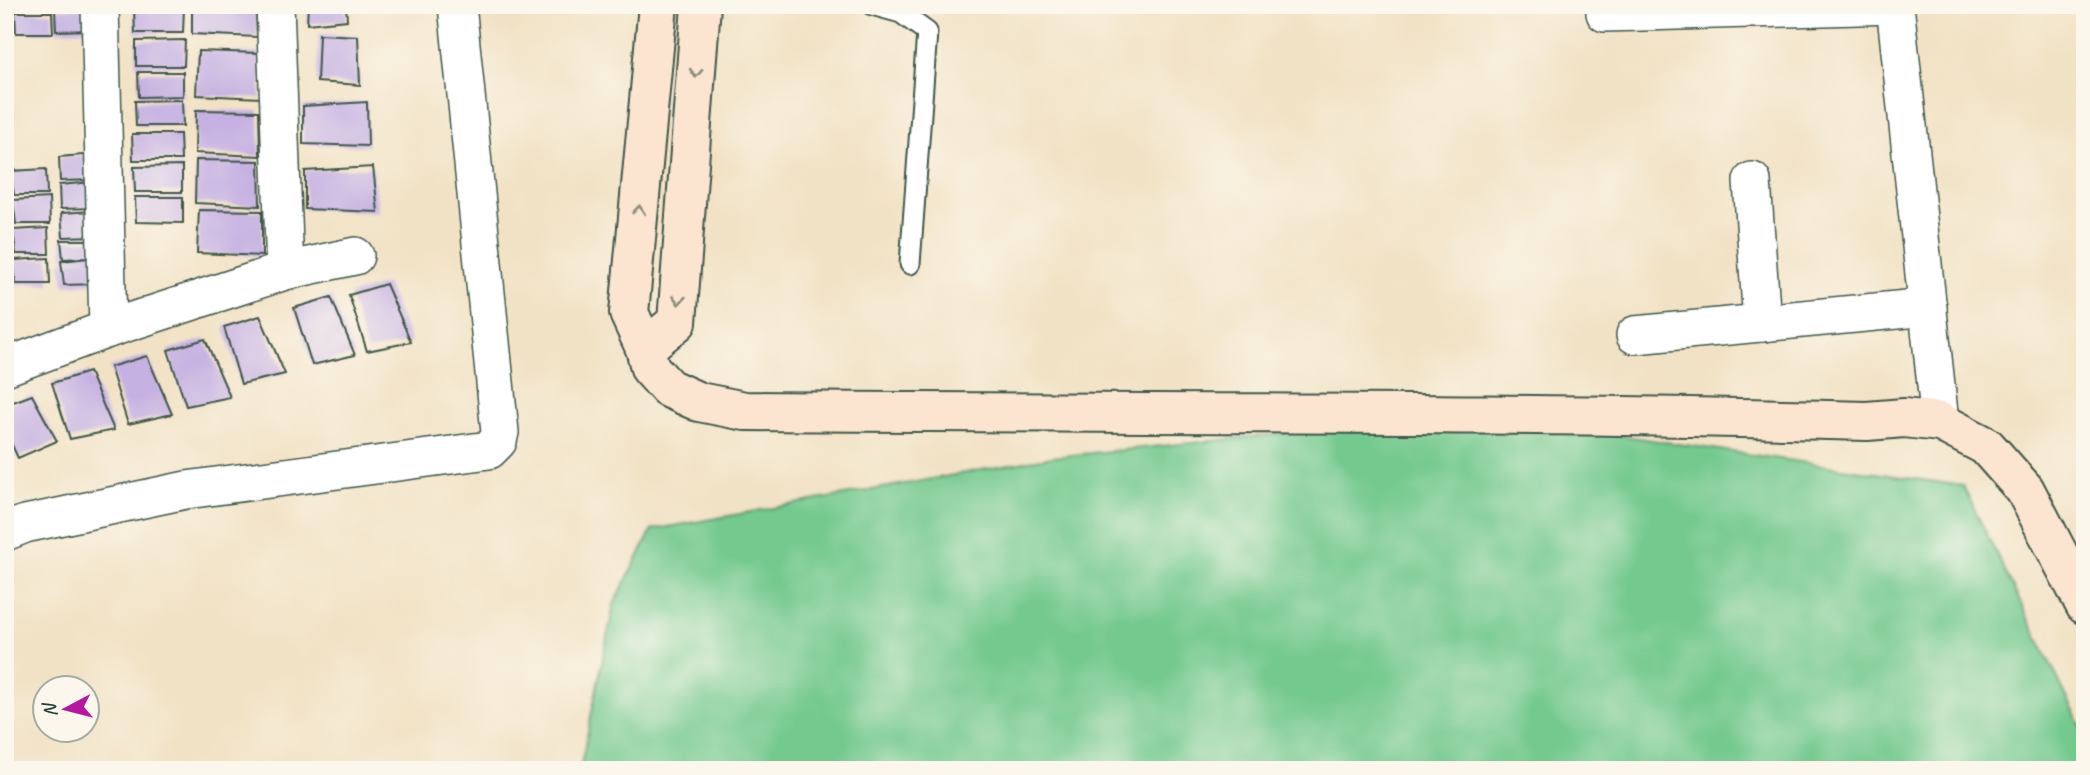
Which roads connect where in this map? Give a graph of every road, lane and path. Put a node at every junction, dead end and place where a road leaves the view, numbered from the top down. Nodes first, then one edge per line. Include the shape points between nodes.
1 (100, 5) edge
2 (275, 5) edge
3 (457, 5) edge
4 (658, 5) edge
5 (701, 5) edge
6 (872, 5) edge
7 (1895, 5) edge
8 (1605, 13) dead end
9 (1752, 181) dead end
10 (355, 256) dead end
11 (910, 264) dead end
12 (285, 271) junction
13 (1928, 307) junction
14 (1762, 323) junction
15 (108, 329) junction
16 (1634, 335) dead end
17 (645, 348) junction
18 (5, 367) edge
19 (1940, 422) junction
20 (5, 532) edge
21 (2085, 605) edge

1 - 15 street
2 - 12 street
3 - 20 street via 498,441 489,450 186,490
17 -> 4 street via 629,313
5 -> 17 street via 677,322
6 - 11 lane via 901,13 928,32
7 - 8 street
7 - 13 street
9 - 14 street
10 - 12 street
12 - 15 street
13 - 14 street
13 - 19 street
14 - 16 street
15 - 18 street
17 - 19 street via 650,368 668,388 699,402 745,411 1264,411
19 - 21 street via 1986,446 2025,490

